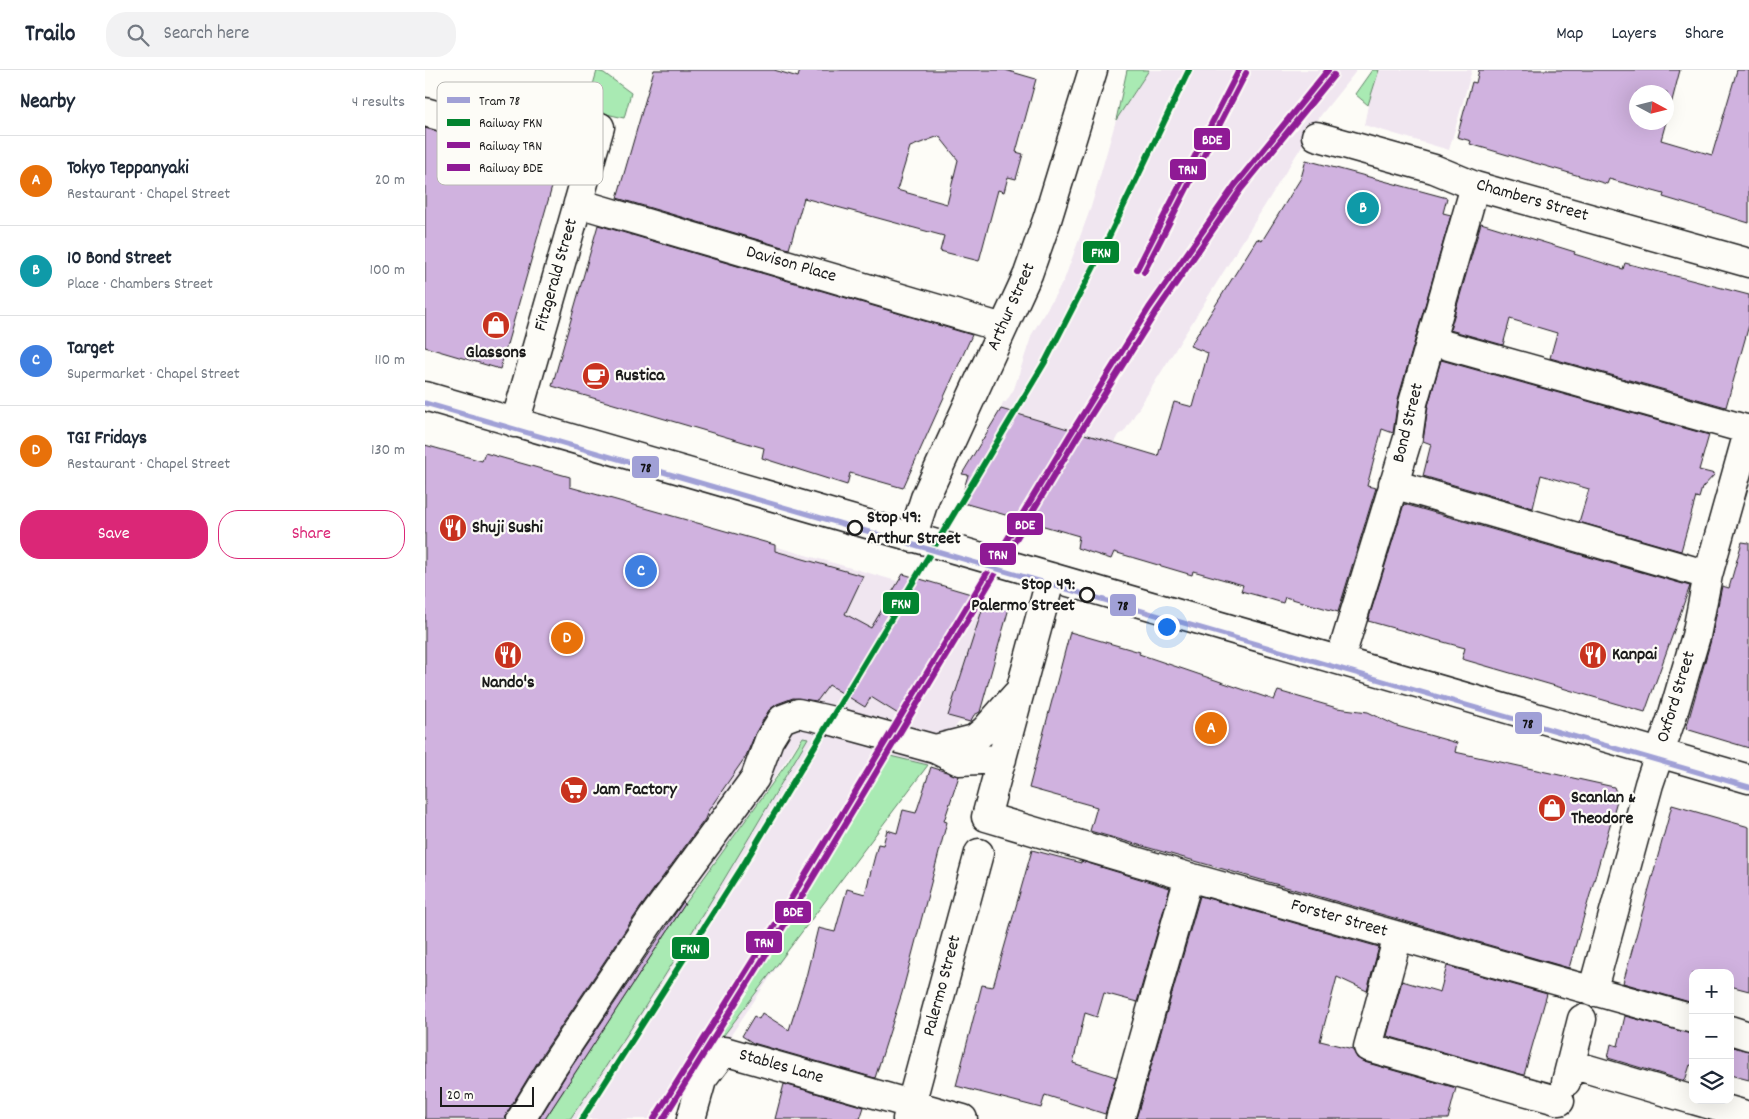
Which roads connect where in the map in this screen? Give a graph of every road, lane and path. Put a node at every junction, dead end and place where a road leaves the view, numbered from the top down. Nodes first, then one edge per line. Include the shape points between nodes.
1 (1093, 70) edge
2 (1315, 136) dead end
3 (583, 185) edge
4 (1475, 186) junction
5 (578, 203) junction
6 (1749, 263) edge
7 (1003, 328) junction
8 (1431, 341) junction
9 (425, 396) edge
10 (515, 423) junction
11 (1749, 429) edge
12 (1393, 484) junction
13 (912, 538) junction
14 (1708, 575) junction
15 (1051, 577) junction
16 (1340, 660) junction
17 (1019, 692) junction
18 (935, 749) junction
19 (1659, 754) junction
20 (1002, 759) junction
21 (1749, 779) edge
22 (979, 853) dead end
23 (1189, 877) junction
24 (1398, 936) junction
25 (1592, 992) junction
26 (1583, 1018) dead end
27 (1689, 1018) edge
28 (1734, 1031) edge
29 (1749, 1036) edge
30 (1571, 1064) junction
31 (1689, 1099) edge
32 (1707, 1104) edge
33 (1558, 1110) edge
34 (909, 1112) edge
35 (1742, 1114) dead end
36 (521, 1119) edge
37 (691, 1119) edge
38 (963, 1119) edge
39 (1120, 1119) edge

1 - 7 street, Arthur Street via 1047,220 1028,274
2 - 4 street, Chambers Street via 1434,169
3 - 5 street, Fitzgerald Street
4 - 6 street, Chambers Street
4 - 8 street, Bond Street
5 - 7 street, Davison Place
5 - 10 street, Fitzgerald Street
7 - 13 street, Arthur Street via 925,498
8 - 11 street
8 - 12 street, Bond Street
9 - 10 street
10 - 13 street
11 - 14 street, Oxford Street
12 - 14 street
12 - 16 street, Bond Street
13 - 15 street
14 - 19 street, Oxford Street via 1696,636
15 - 16 street
15 - 17 street
16 - 19 street
17 - 18 street via 974,739
17 - 20 street
18 - 20 street via 959,761
18 - 36 street via 803,714 792,714 782,719 769,740 748,789 653,917
19 - 21 street
19 - 25 street, Oxford Street
20 - 23 street, Forster Street via 986,817
22 - 34 street, Palermo Street
23 - 24 street, Forster Street
23 - 39 street
24 - 25 street, Forster Street
24 - 33 street via 1368,1046
25 - 27 street, Forster Street
26 - 30 street
28 - 29 street
30 - 31 street
30 - 33 street
32 - 35 street
34 - 37 street, Stables Lane via 724,1051 702,1080
34 - 38 street

